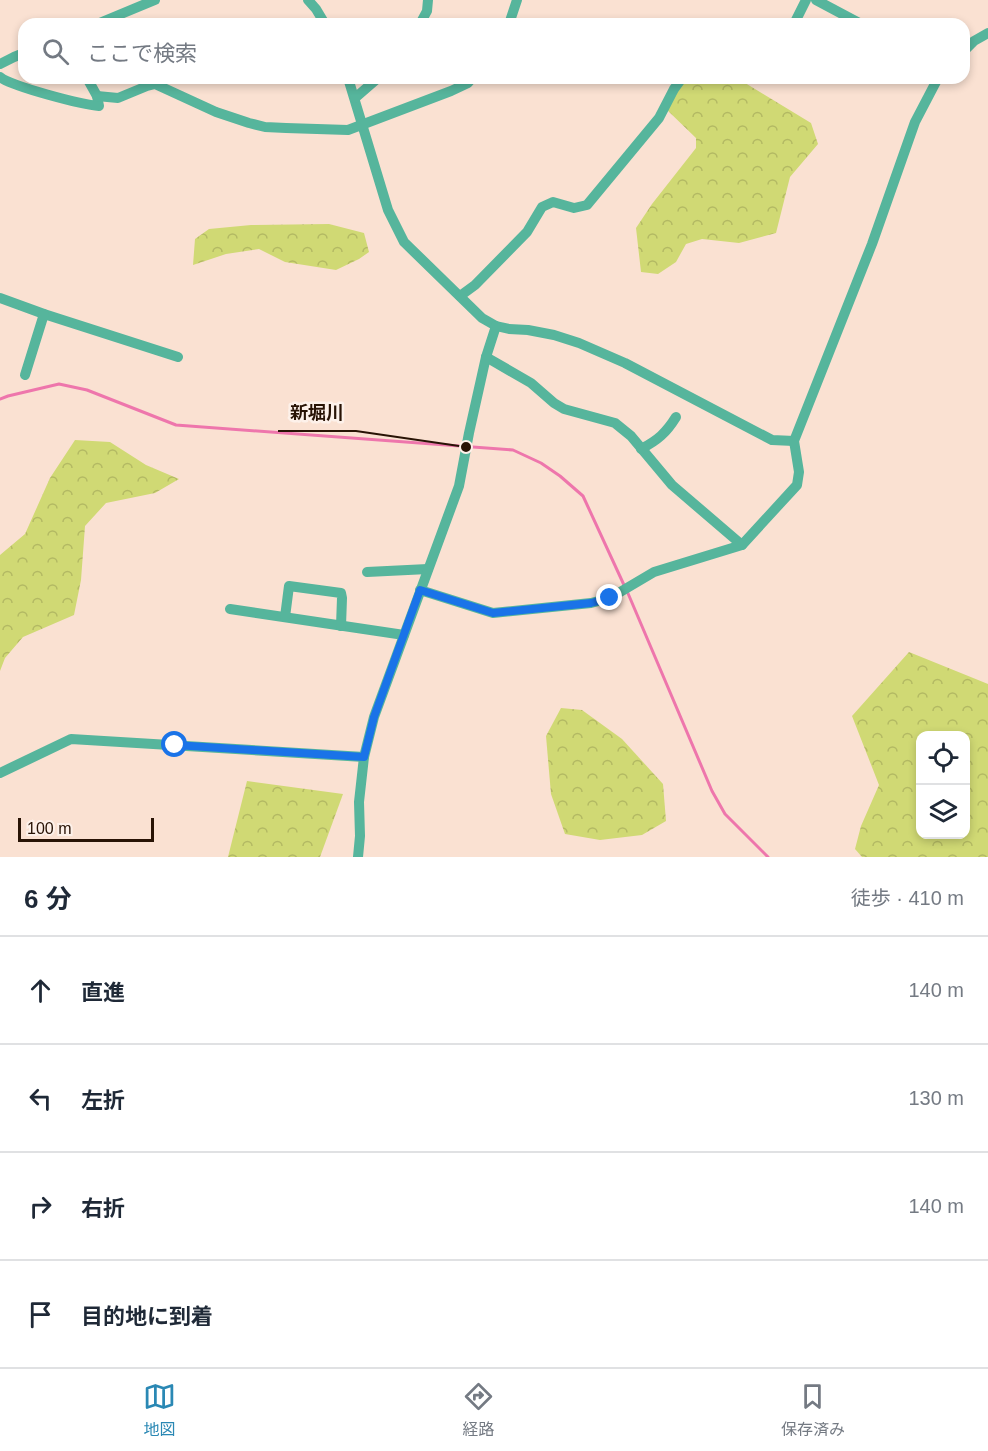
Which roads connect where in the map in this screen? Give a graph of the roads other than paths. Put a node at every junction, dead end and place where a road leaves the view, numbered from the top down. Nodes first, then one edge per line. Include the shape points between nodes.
1 (155, 0) edge
2 (308, 0) edge
3 (428, 0) edge
4 (517, 0) edge
5 (806, 0) edge
6 (816, 0) edge
7 (112, 18) edge
8 (321, 18) edge
9 (423, 18) edge
10 (511, 18) edge
11 (797, 18) edge
12 (850, 18) edge
13 (988, 33) edge
14 (970, 45) edge
15 (18, 55) edge
16 (0, 64) edge
17 (0, 77) edge
18 (90, 84) edge
19 (350, 84) edge
20 (371, 84) edge
21 (464, 84) edge
22 (678, 84) edge
23 (935, 84) edge
24 (97, 96) junction
25 (355, 98) junction
26 (362, 125) junction
27 (460, 297) junction
28 (0, 298) edge
29 (44, 314) junction
30 (496, 326) junction
31 (178, 357) dead end
32 (486, 357) junction
33 (25, 375) dead end
34 (676, 417) dead end
35 (794, 441) junction
36 (641, 449) junction
37 (742, 545) junction
38 (428, 569) junction
39 (367, 572) dead end
40 (420, 590) junction
41 (230, 609) dead end
42 (285, 617) junction
43 (341, 626) junction
44 (404, 635) junction
45 (364, 757) junction
46 (0, 773) edge
47 (358, 857) edge

1 - 7 street
2 - 8 street
3 - 9 street
4 - 10 street
5 - 11 street
6 - 12 street
13 - 14 street
15 - 16 street
17 - 24 street via 88,105 99,106
18 - 24 street
19 - 25 street
20 - 25 street
21 - 26 street
22 - 27 street via 659,118 587,205 574,208 553,202 542,207 527,232
23 - 35 street via 915,122 872,244
24 - 26 street via 118,98 155,84 216,112 257,125 348,130
25 - 26 street
26 - 27 street via 388,210 404,242
27 - 30 street
28 - 29 street
29 - 31 street
29 - 33 street
30 - 32 street
30 - 35 street via 579,343 772,440
32 - 36 street via 531,383 564,410 615,423
32 - 38 street via 459,486
34 - 36 street via 658,440
35 - 37 street via 797,485
36 - 37 street via 672,486
37 - 40 street via 654,572 610,598 591,603 493,613
38 - 39 street
38 - 40 street
40 - 44 street
41 - 42 street
42 - 43 street
42 - 43 street via 289,586 340,593
43 - 44 street
44 - 45 street
45 - 46 street via 71,739
45 - 47 street

